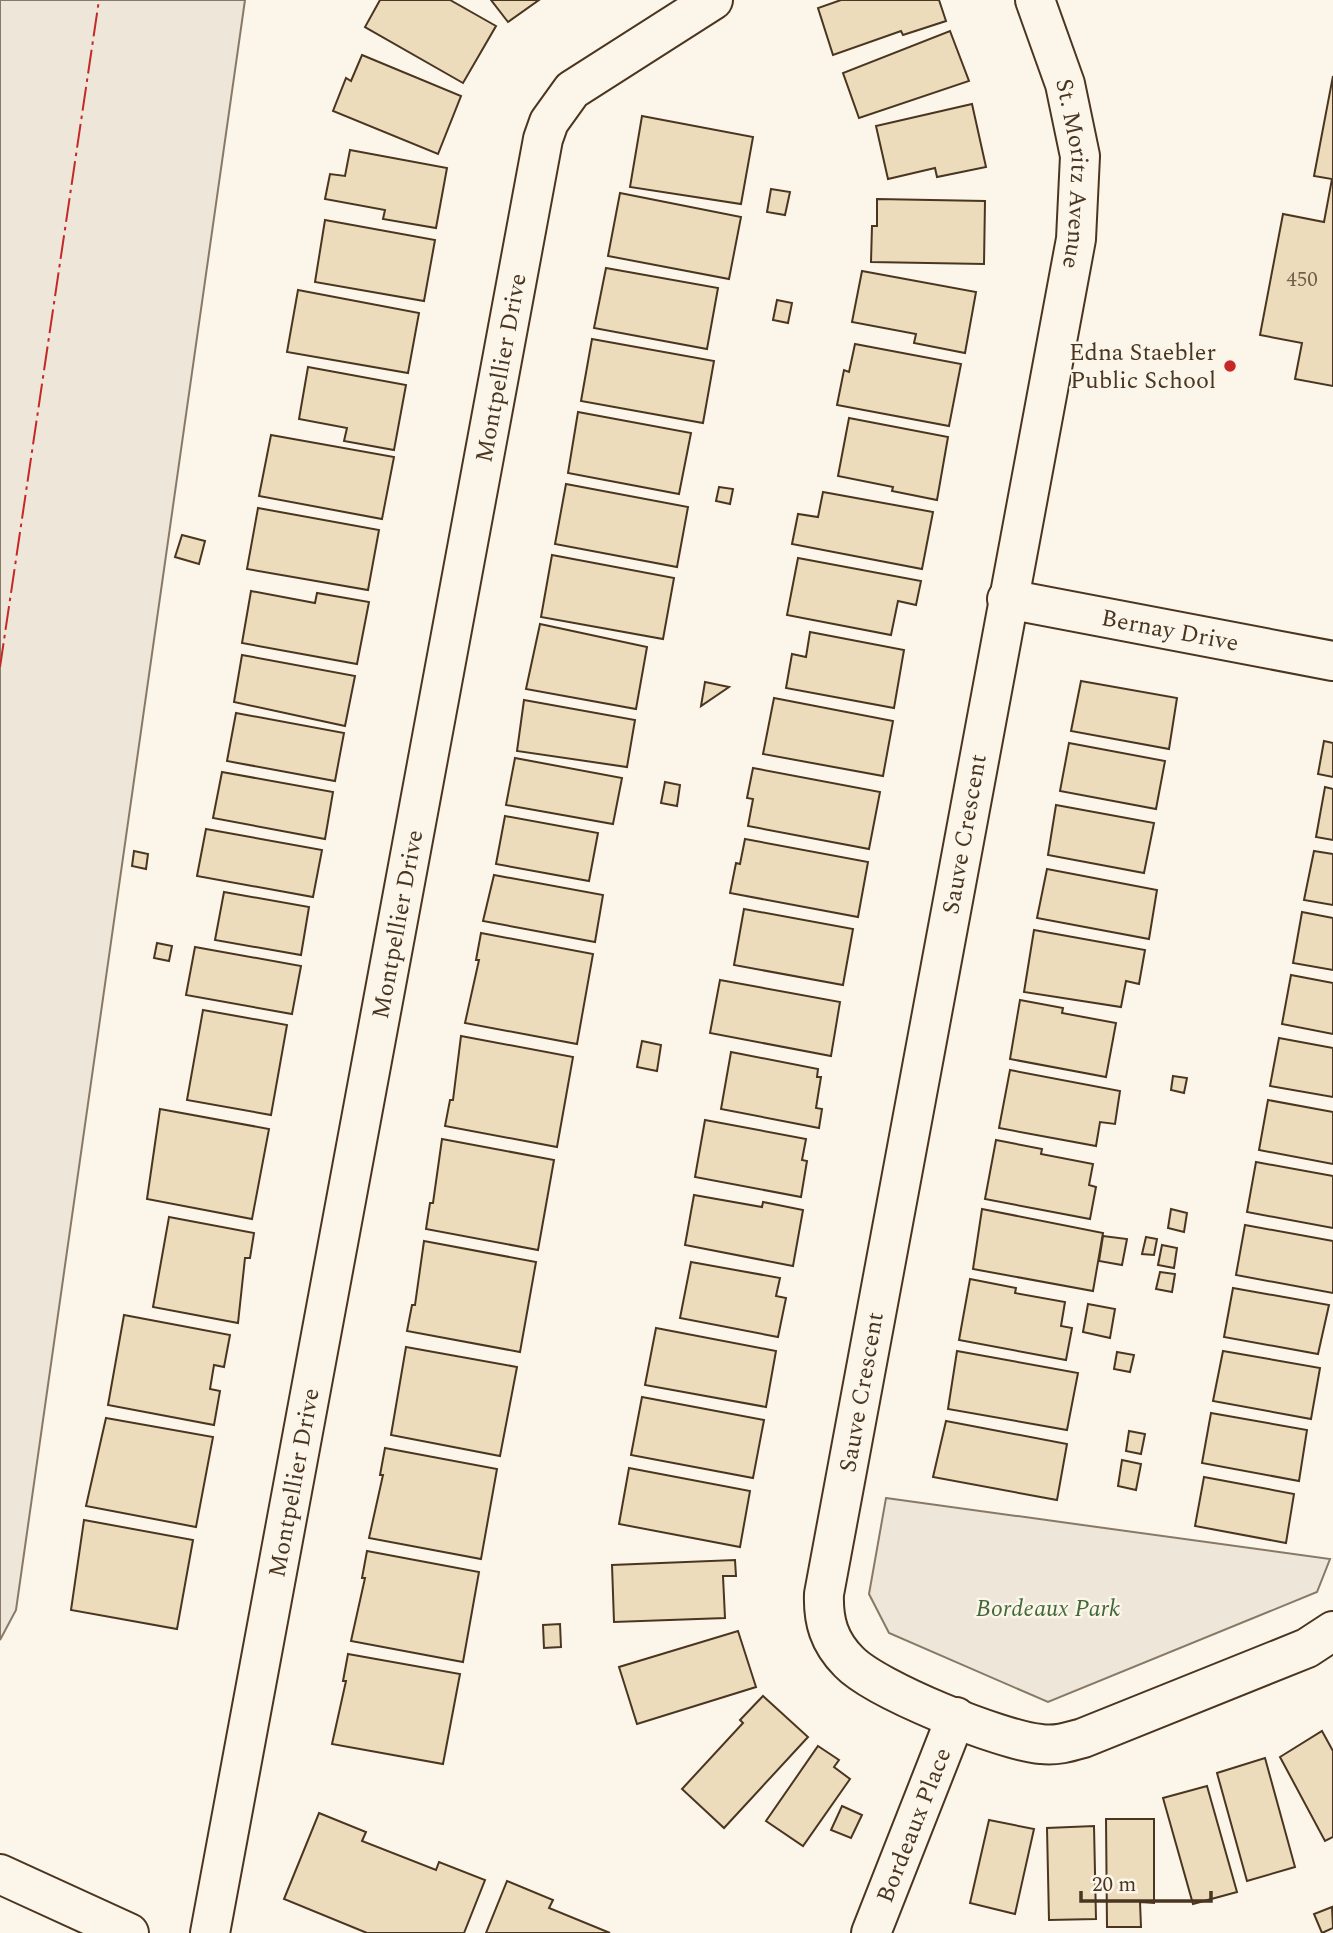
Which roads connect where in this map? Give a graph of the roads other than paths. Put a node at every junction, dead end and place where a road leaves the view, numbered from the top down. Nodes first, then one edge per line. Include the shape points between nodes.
1 (713, 0) edge
2 (1035, 0) edge
3 (1007, 599) junction
4 (1333, 661) edge
5 (1333, 1631) edge
6 (956, 1717) junction
7 (0, 1874) edge
8 (129, 1933) edge
9 (210, 1933) edge
10 (871, 1933) edge

1 - 9 street, Montpellier Drive via 572,90 543,139
2 - 3 street, St. Moritz Avenue via 1065,84 1080,156 1076,239
3 - 4 street, Bernay Drive
3 - 6 street, Sauve Crescent via 824,1594 825,1626 850,1664 875,1681
5 - 6 street, Sauve Crescent via 1307,1648 1068,1743 1030,1742
6 - 10 street, Bordeaux Place
7 - 8 street

